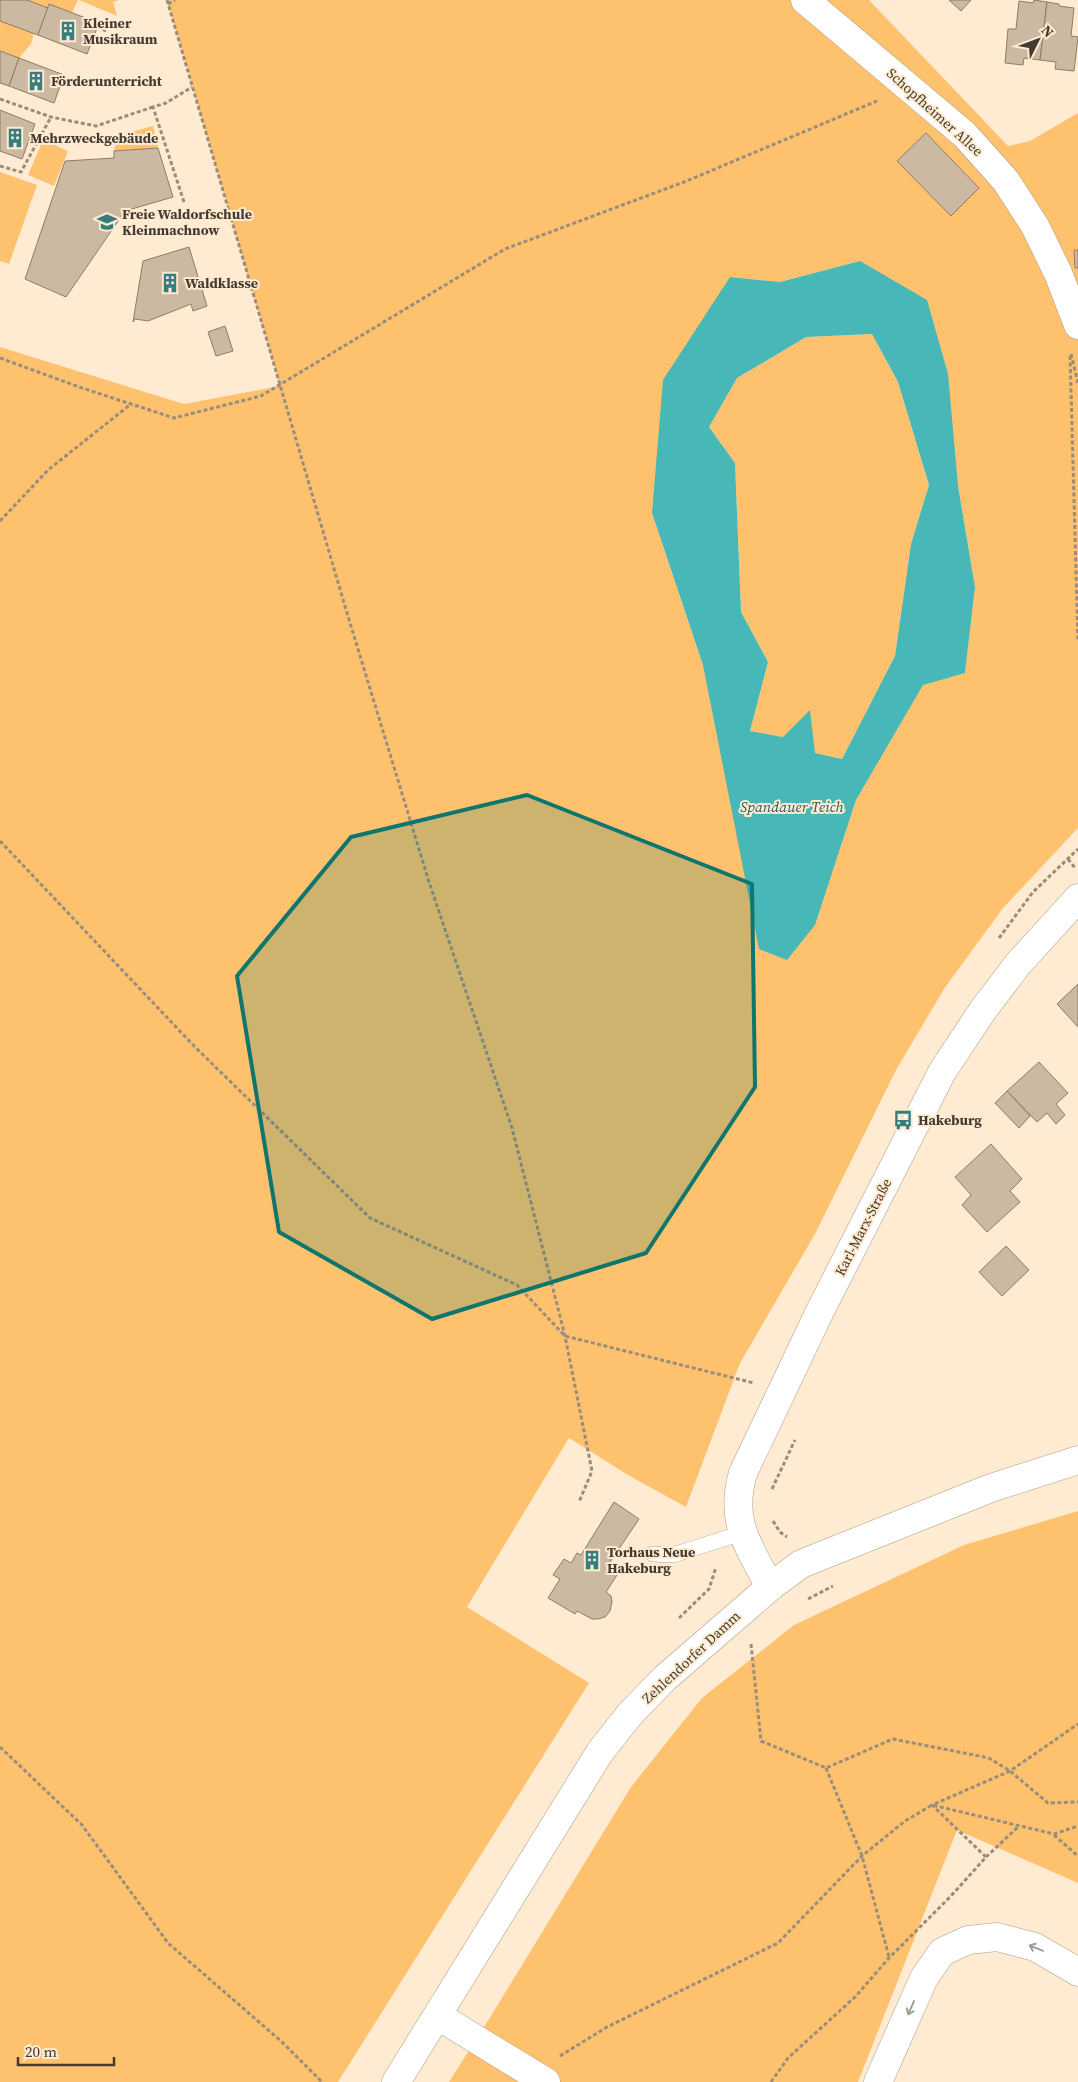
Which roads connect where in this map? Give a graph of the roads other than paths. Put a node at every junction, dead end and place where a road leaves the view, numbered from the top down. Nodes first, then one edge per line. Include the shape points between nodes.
1 (805, 0) edge
2 (1078, 325) edge
3 (1078, 898) edge
4 (1078, 1460) edge
5 (742, 1533) junction
6 (653, 1554) dead end
7 (770, 1586) junction
8 (1078, 1972) edge
9 (438, 2016) junction
10 (539, 2077) edge
11 (396, 2082) edge
12 (878, 2082) edge

1 - 2 street, Schopfheimer Allee via 965,135 1006,181 1035,226
3 - 5 street, Karl-Marx-Straße via 1018,964 942,1072 820,1311 743,1472 738,1491
4 - 7 street, Zehlendorfer Damm via 991,1488 801,1564
5 - 6 lane via 673,1555
5 - 7 street, Karl-Marx-Straße
7 - 9 street, Zehlendorfer Damm via 665,1678 630,1714 600,1752
8 -> 12 street via 1035,1947 997,1937 968,1940 942,1952 924,1978
9 - 10 street
9 - 11 street, Zehlendorfer Damm

